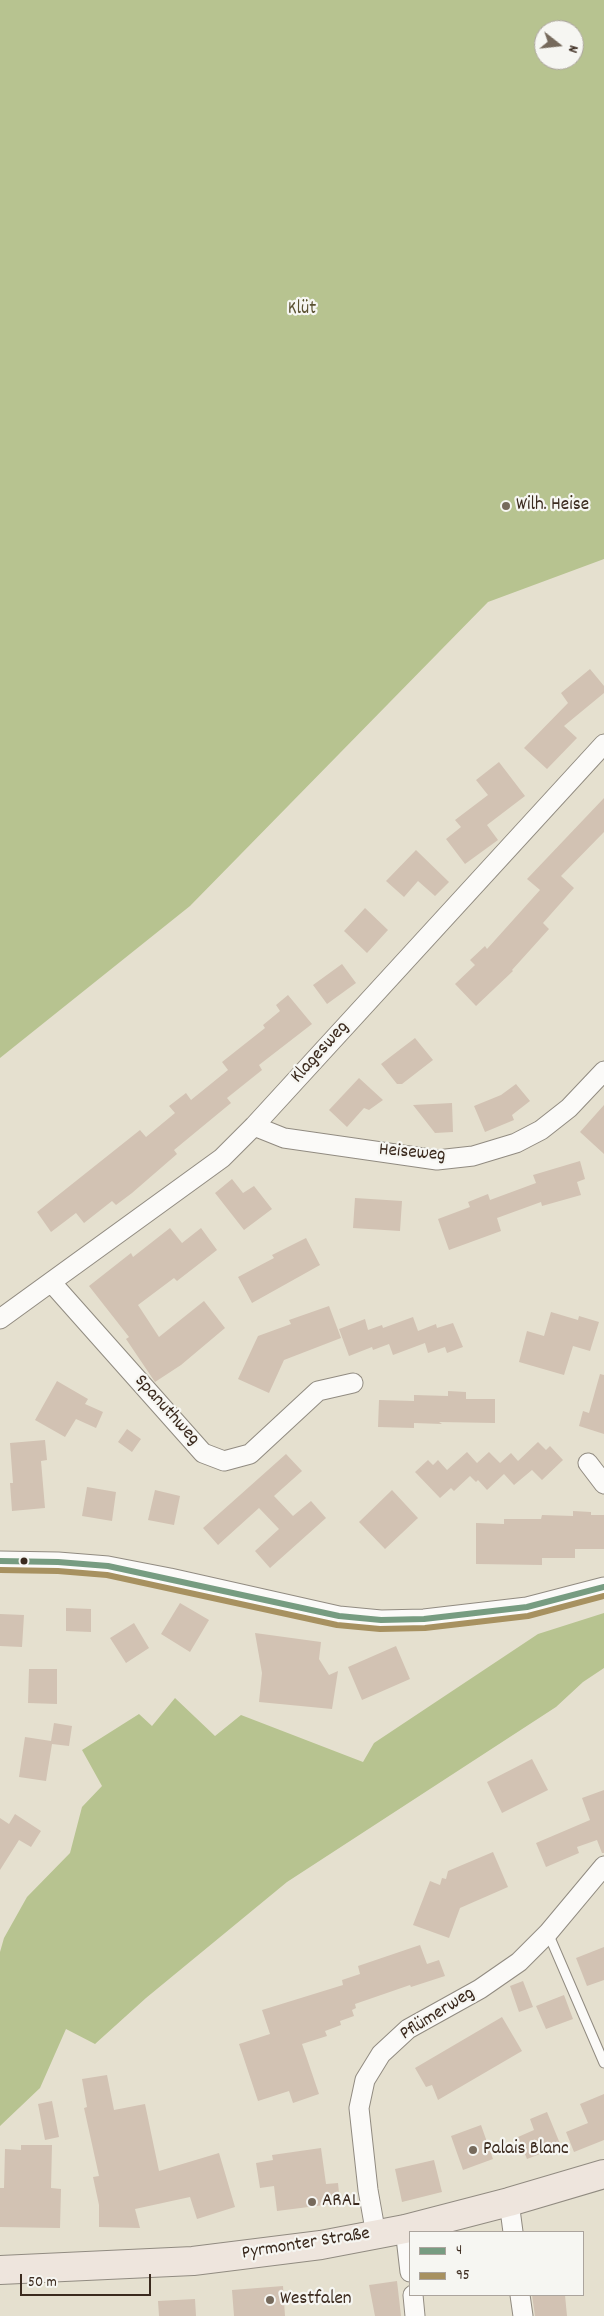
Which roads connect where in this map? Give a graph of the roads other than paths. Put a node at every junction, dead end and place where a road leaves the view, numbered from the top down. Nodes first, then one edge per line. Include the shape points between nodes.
1 (604, 744) edge
2 (604, 1071) edge
3 (254, 1126) junction
4 (51, 1282) junction
5 (0, 1319) edge
6 (353, 1383) dead end
7 (588, 1463) dead end
8 (604, 1484) edge
9 (0, 1560) edge
10 (604, 1587) edge
11 (604, 1866) edge
12 (548, 1933) junction
13 (604, 2063) edge
14 (604, 2176) edge
15 (509, 2202) junction
16 (405, 2228) junction
17 (513, 2231) edge
18 (376, 2235) junction
19 (409, 2263) edge
20 (0, 2270) edge
21 (413, 2296) edge
22 (520, 2296) edge
23 (415, 2316) edge
24 (522, 2316) edge

1 - 3 street, Klagesweg
2 - 3 street, Heiseweg via 569,1108 541,1130 516,1143 473,1156 437,1160 284,1138
3 - 4 street, Klagesweg via 222,1158
4 - 5 street, Klagesweg
4 - 6 street, Spanuthweg via 204,1453 224,1460 250,1454 318,1391
7 - 8 street
9 - 10 street via 108,1566 339,1616 381,1620 424,1619 526,1607
11 - 12 street, Pflümerweg
12 - 13 lane
12 - 18 street, Pflümerweg via 519,1962 480,1989 408,2029 381,2054 365,2080 359,2108
14 - 15 main road, Pyrmonter Straße
15 - 16 main road, Pyrmonter Straße
15 - 17 street
16 - 18 main road, Pyrmonter Straße
16 - 19 street
18 - 20 main road, Pyrmonter Straße via 193,2261
21 - 23 street
22 - 24 street

